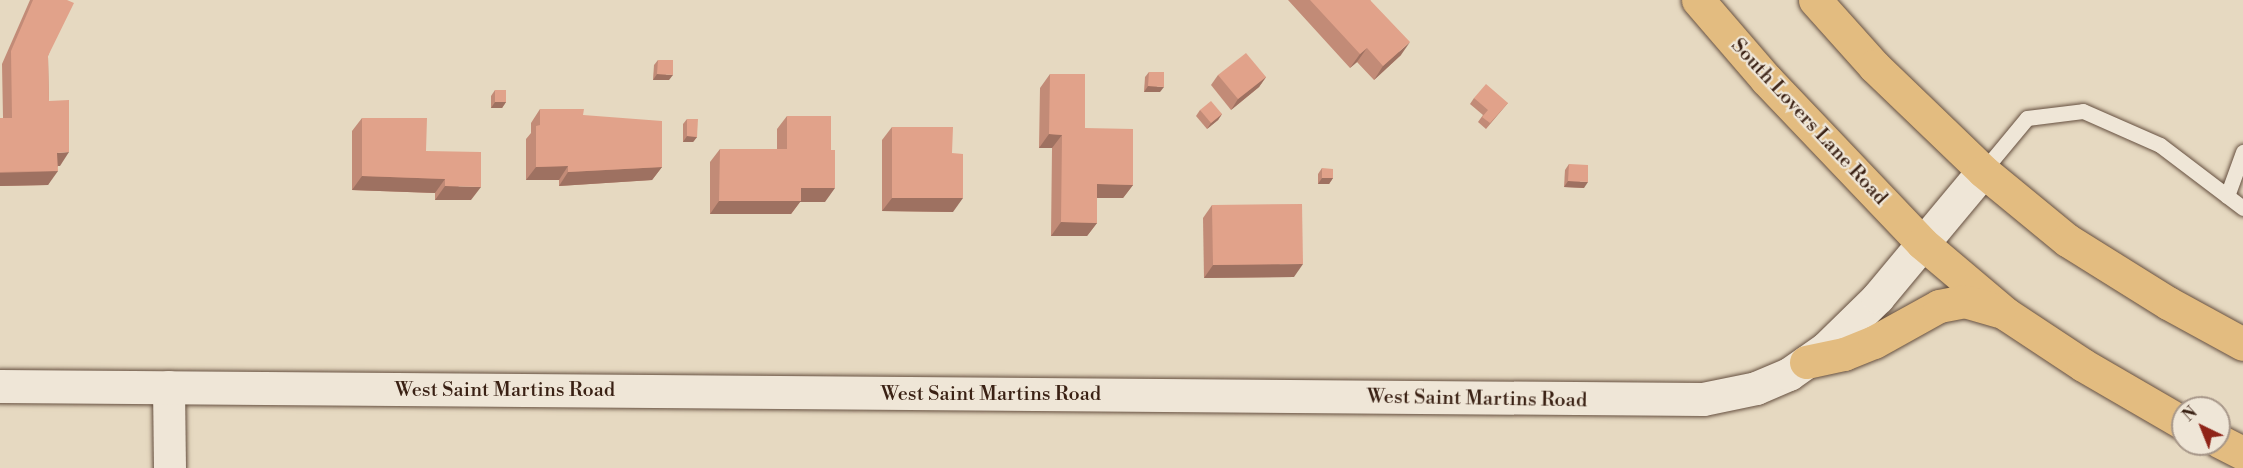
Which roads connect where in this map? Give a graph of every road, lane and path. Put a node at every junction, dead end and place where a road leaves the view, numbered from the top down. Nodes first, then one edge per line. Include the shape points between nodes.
1 (1698, 0) edge
2 (1815, 0) edge
3 (2243, 152) edge
4 (1983, 171) junction
5 (2227, 196) junction
6 (2243, 208) edge
7 (1922, 243) junction
8 (2006, 314) junction
9 (2243, 344) edge
10 (1806, 362) junction
11 (0, 386) edge
12 (169, 387) junction
13 (2171, 416) edge
14 (170, 468) edge

1 - 7 main road, South Lovers Lane Road via 1766,79
2 - 4 main road via 1874,66
3 - 5 lane
4 - 5 lane via 2027,118 2083,111 2160,145
4 - 7 street, West Saint Martins Road
4 - 9 main road via 2067,240
5 - 6 lane
7 - 8 main road
7 - 10 street, West Saint Martins Road via 1872,304
8 - 10 main road via 1964,301 1939,306 1874,342 1844,354
8 - 13 main road
10 - 12 street, West Saint Martins Road via 1756,388 1704,399 1664,400
11 - 12 street, West Saint Martins Road
12 - 14 street

